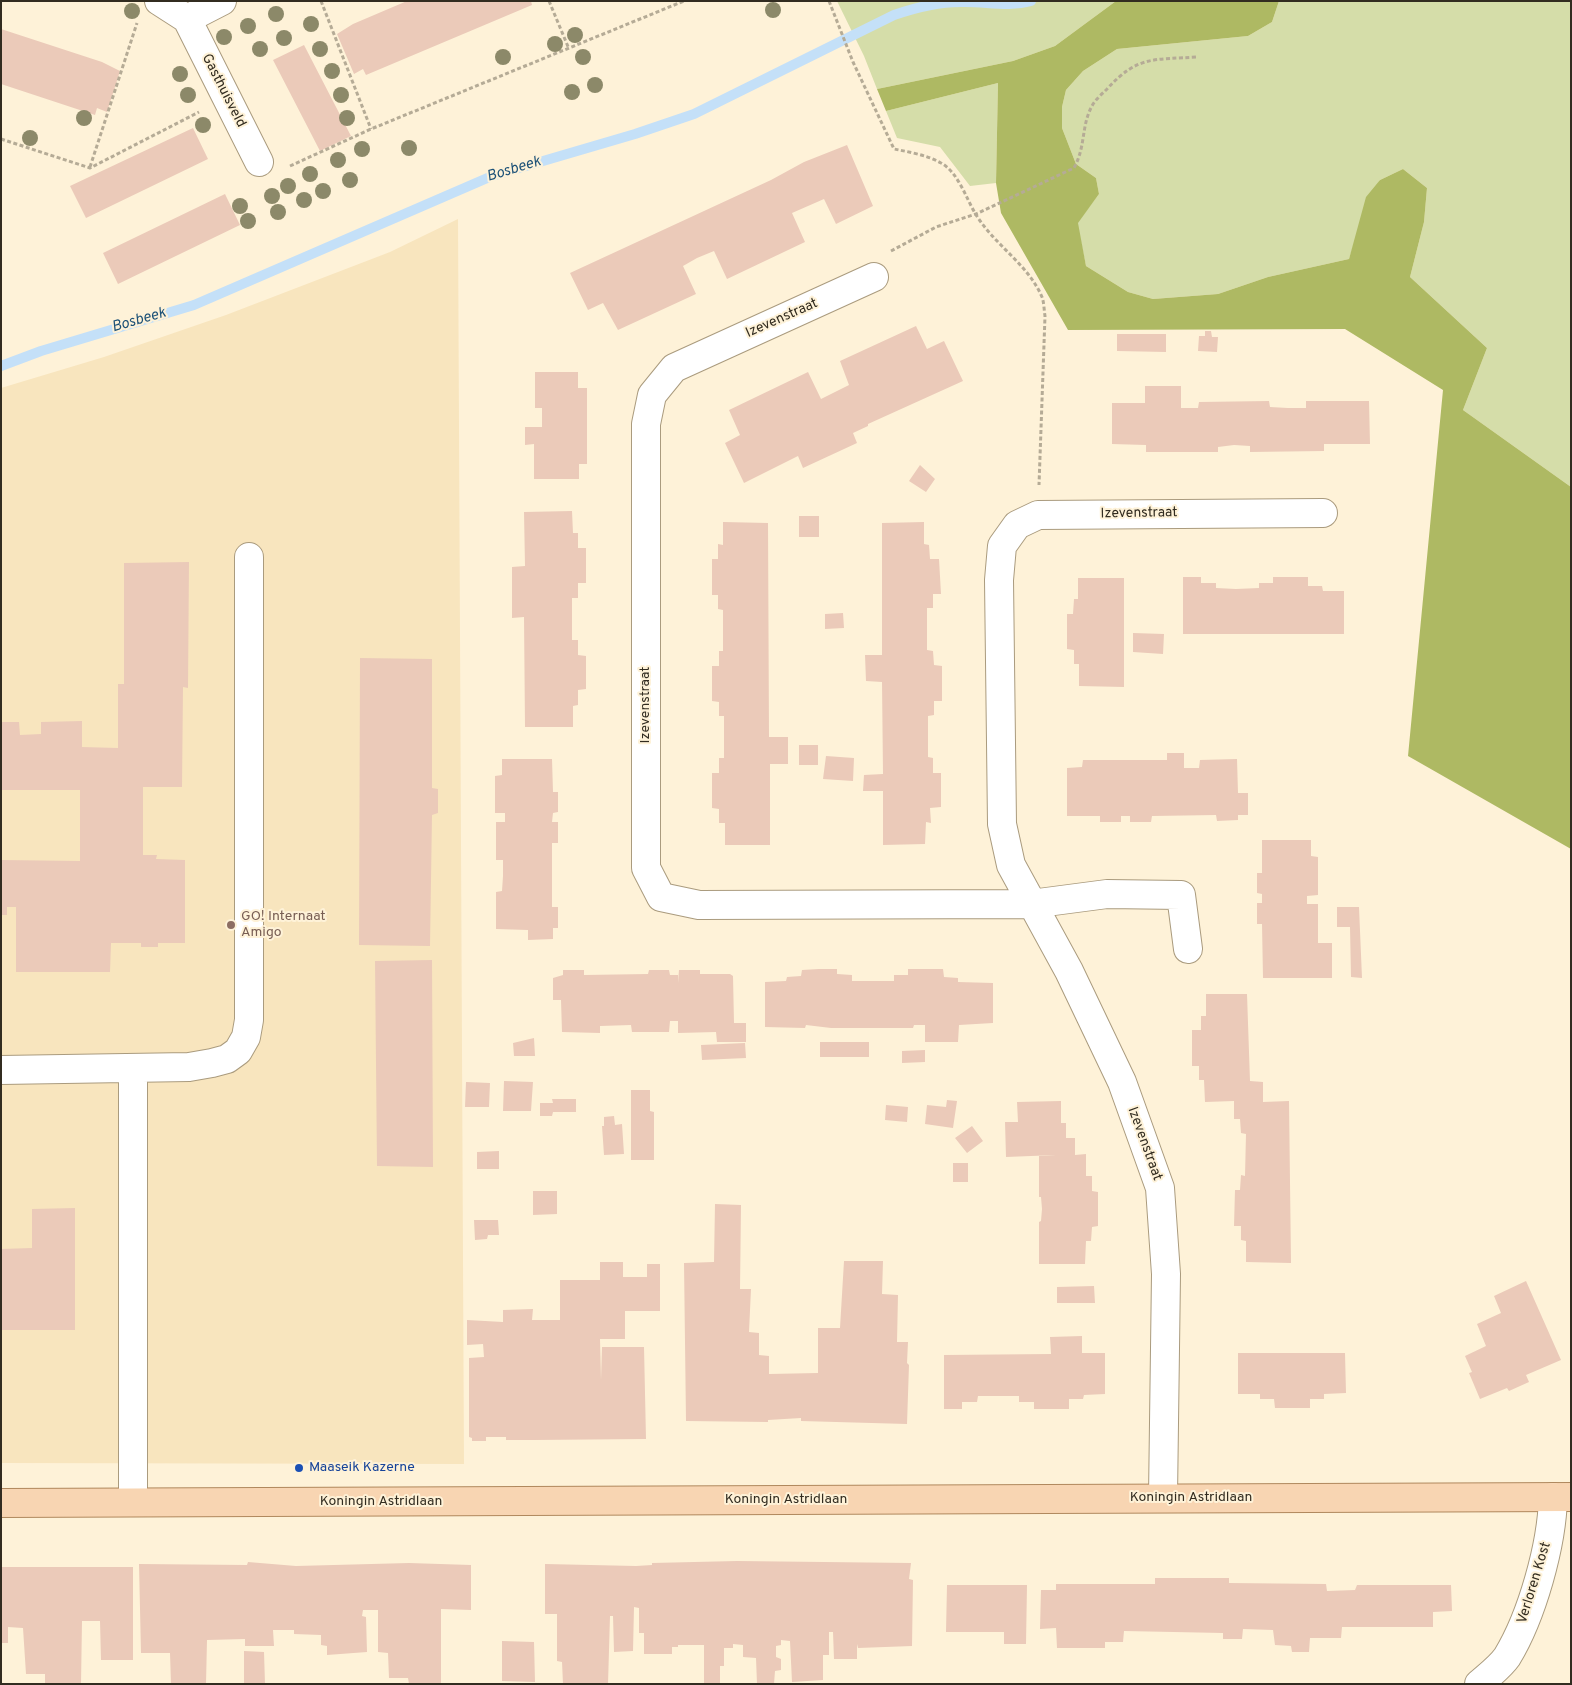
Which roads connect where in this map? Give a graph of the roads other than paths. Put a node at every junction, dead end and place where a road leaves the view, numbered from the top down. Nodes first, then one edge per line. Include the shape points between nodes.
1 (159, 1) edge
2 (222, 1) edge
3 (187, 19) junction
4 (259, 162) road end
5 (874, 277) road end
6 (1323, 512) dead end
7 (249, 557) dead end
8 (1031, 904) junction
9 (1188, 949) dead end
10 (133, 1068) junction
11 (1, 1070) edge
12 (1562, 1497) edge
13 (1163, 1498) junction
14 (133, 1502) junction
15 (1, 1503) edge
16 (1479, 1684) edge

1 - 3 street
2 - 3 street
3 - 4 street, Gasthuisveld
5 - 8 street, Izevenstraat via 674,368 652,395 646,424 646,868 662,897 699,905
6 - 8 street, Izevenstraat via 1038,515 1017,525 1002,546 998,580 1002,824 1011,865
7 - 10 street via 249,1020 246,1037 238,1051 227,1059 189,1067
8 - 9 street, Izevenstraat via 1107,894 1181,894
8 - 13 street, Izevenstraat via 1069,971 1122,1082 1160,1188 1166,1274
10 - 11 street
10 - 14 street
12 - 13 main road, Koningin Astridlaan
12 - 16 street, Verloren Kost via 1526,1618 1506,1659
13 - 14 main road, Koningin Astridlaan
14 - 15 main road, Koningin Astridlaan

